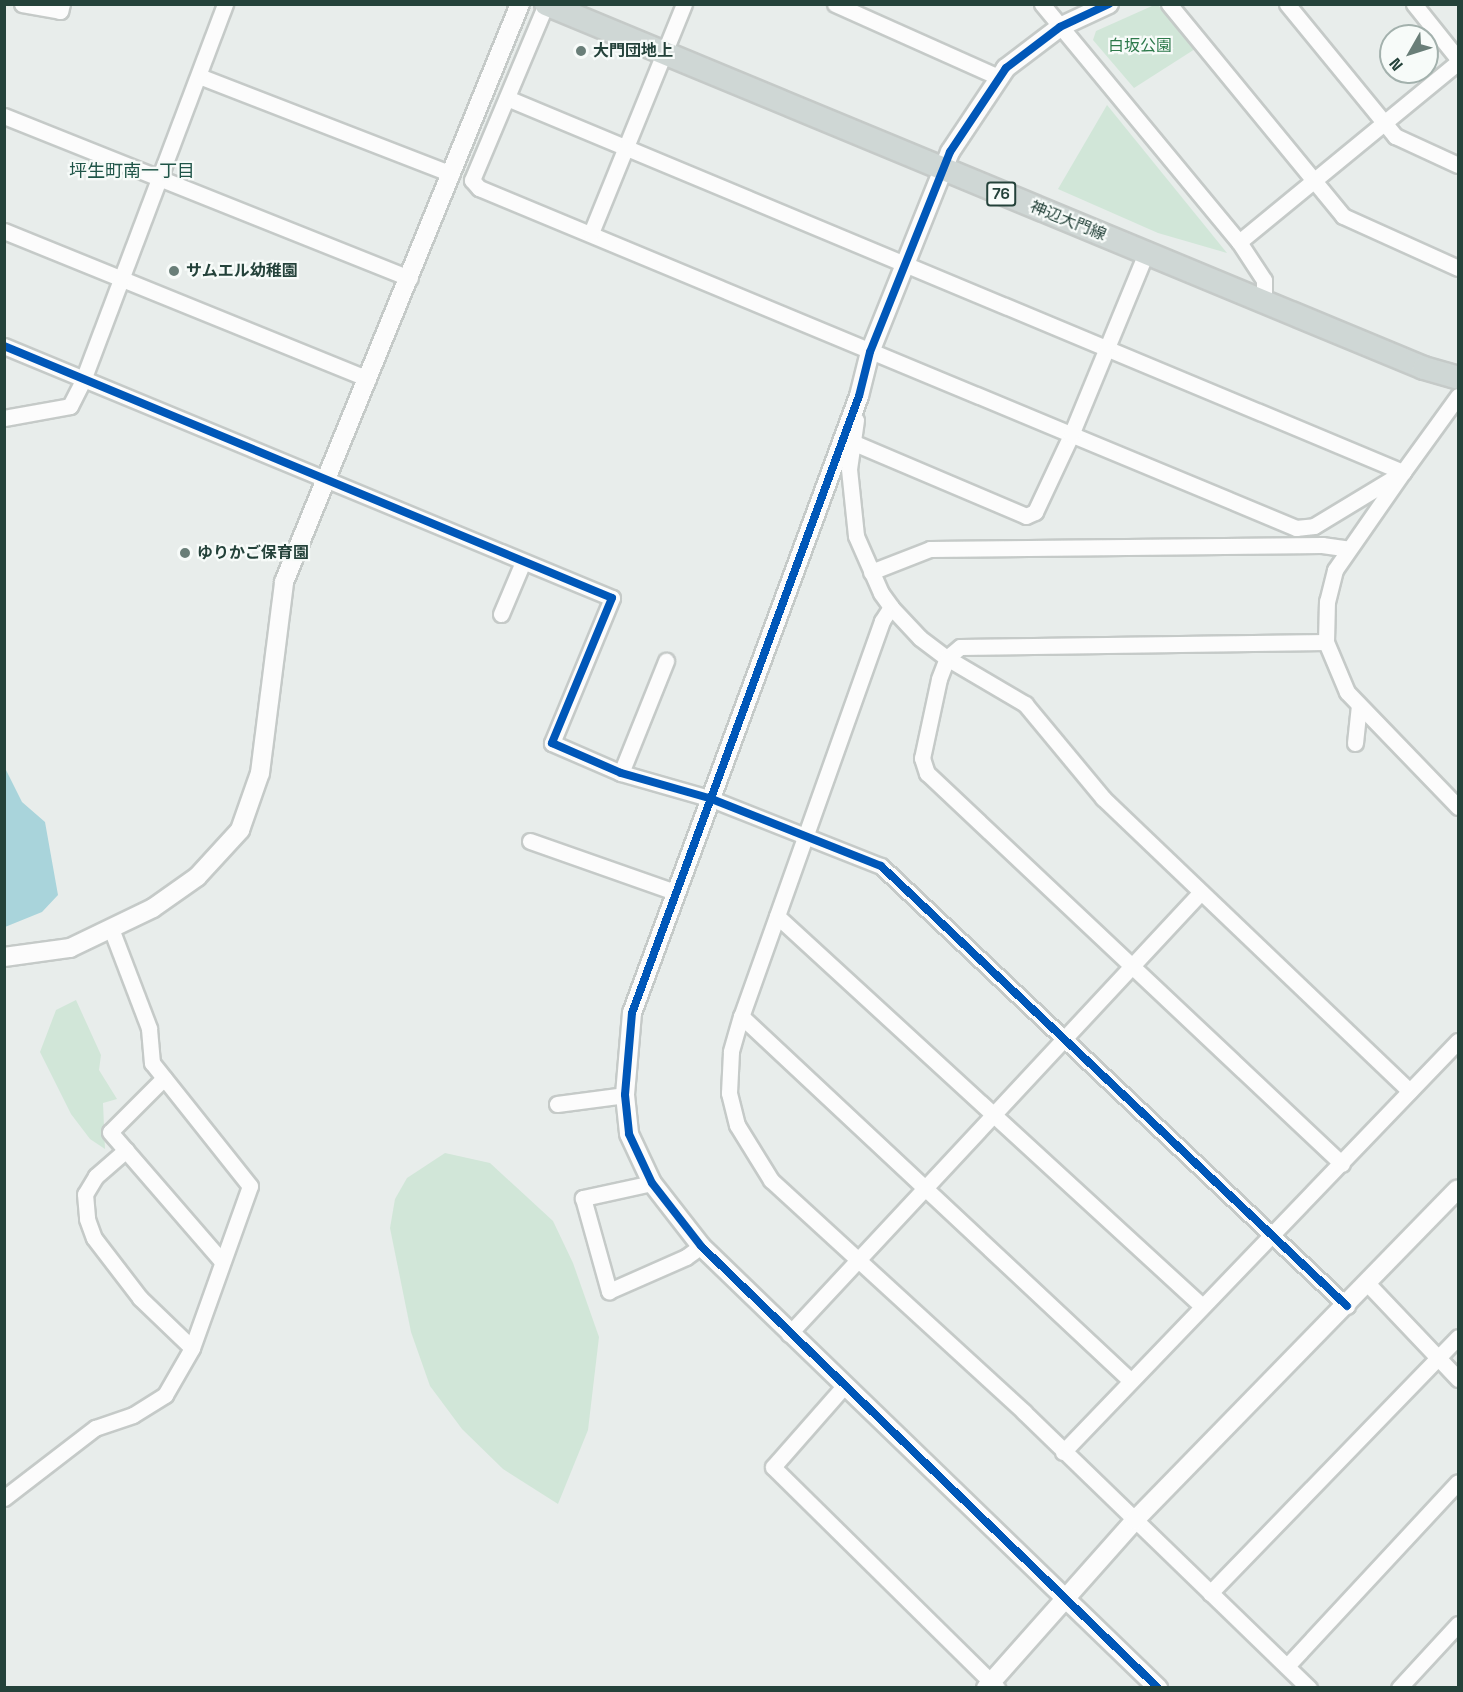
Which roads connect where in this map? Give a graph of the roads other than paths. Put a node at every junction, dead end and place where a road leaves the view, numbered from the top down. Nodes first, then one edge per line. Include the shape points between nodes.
1 (22, 4) edge
2 (62, 4) edge
3 (225, 4) edge
4 (520, 4) edge
5 (546, 4) edge
6 (684, 4) edge
7 (835, 4) edge
8 (1042, 4) edge
9 (1109, 4) edge
10 (1169, 4) edge
11 (1287, 4) edge
12 (1414, 4) edge
13 (1060, 27) junction
14 (666, 53) junction
15 (1458, 61) edge
16 (199, 76) junction
17 (998, 77) junction
18 (507, 98) junction
19 (4, 116) edge
20 (1384, 125) junction
21 (628, 149) junction
22 (1458, 165) edge
23 (943, 170) junction
24 (452, 174) junction
25 (160, 178) junction
26 (1314, 180) junction
27 (4, 231) edge
28 (591, 233) junction
29 (1239, 242) junction
30 (1146, 253) junction
31 (907, 265) junction
32 (1458, 268) edge
33 (410, 278) junction
34 (122, 279) junction
35 (1264, 301) junction
36 (4, 346) edge
37 (1108, 348) junction
38 (870, 352) junction
39 (1458, 378) edge
40 (368, 379) junction
41 (83, 380) junction
42 (859, 396) junction
43 (1458, 396) edge
44 (4, 418) edge
45 (1071, 435) junction
46 (852, 442) junction
47 (1403, 472) junction
48 (326, 481) junction
49 (1348, 549) junction
50 (523, 562) junction
51 (871, 573) junction
52 (891, 607) junction
53 (501, 614) dead end
54 (1326, 642) junction
55 (947, 658) junction
56 (666, 661) dead end
57 (1359, 706) junction
58 (1355, 742) dead end
59 (621, 773) junction
60 (709, 798) junction
61 (1458, 807) edge
62 (804, 836) junction
63 (530, 842) dead end
64 (675, 892) junction
65 (1200, 894) junction
66 (777, 916) junction
67 (112, 931) junction
68 (4, 957) edge
69 (1133, 966) junction
70 (741, 1016) junction
71 (1062, 1041) junction
72 (1458, 1041) edge
73 (164, 1078) junction
74 (1410, 1091) junction
75 (625, 1095) junction
76 (557, 1104) dead end
77 (991, 1116) junction
78 (126, 1150) junction
79 (1341, 1164) junction
80 (652, 1183) junction
81 (923, 1188) junction
82 (1458, 1189) edge
83 (1270, 1232) junction
84 (701, 1246) junction
85 (221, 1260) junction
86 (856, 1261) junction
87 (1368, 1284) junction
88 (1202, 1306) junction
89 (1347, 1306) junction
90 (789, 1334) junction
91 (1458, 1337) edge
92 (192, 1348) junction
93 (1438, 1358) junction
94 (1458, 1379) edge
95 (1130, 1380) junction
96 (845, 1385) junction
97 (1063, 1452) junction
98 (1458, 1482) edge
99 (4, 1498) edge
100 (1135, 1520) junction
101 (1210, 1593) junction
102 (1065, 1598) junction
103 (1458, 1624) edge
104 (1287, 1666) junction
105 (991, 1686) edge
106 (1158, 1688) edge
107 (1309, 1688) edge
108 (1399, 1688) edge

1 - 2 street via 60,11
3 - 16 street
4 - 24 street
5 - 14 main road, 神辺大門線 / 76
5 - 18 street
6 - 14 street
7 - 17 street
8 - 13 street
9 - 13 street
10 - 26 street
11 - 20 street
12 - 15 street
13 - 17 street
13 - 29 street
14 - 21 street
14 - 23 main road, 神辺大門線 / 76
15 - 20 street
16 - 24 street
16 - 25 street
17 - 23 street via 950,152
18 - 21 street
18 - 28 street via 472,180 479,188
19 - 25 street
20 - 22 street via 1402,141
20 - 26 street
21 - 28 street
21 - 31 street
23 - 30 main road, 神辺大門線 / 76
23 - 31 street
24 - 33 street
25 - 33 street
25 - 34 street
26 - 29 street
26 - 32 street via 1342,216
27 - 34 street
28 - 38 street
29 - 35 street via 1264,280
30 - 35 main road, 神辺大門線 / 76
30 - 37 street
31 - 37 street
31 - 38 street
33 - 40 street
34 - 40 street
34 - 41 street
35 - 39 main road, 神辺大門線 / 76 via 1424,368
36 - 41 street
37 - 45 street
37 - 47 street
38 - 42 street
38 - 45 street
40 - 48 street
41 - 44 street via 70,406
41 - 48 street
42 - 46 street
42 - 60 street
43 - 47 street
45 - 46 street via 1035,512 1026,516
45 - 47 street via 1296,528 1314,526
46 - 51 street via 851,503 856,536
47 - 49 street
48 - 50 street
48 - 67 street via 284,582 260,773 240,830 196,877 153,909
49 - 51 street via 1322,545 930,549
49 - 54 street via 1335,570 1327,601
50 - 53 street
50 - 59 street via 612,598 552,742
51 - 52 street
52 - 55 street via 920,638
52 - 62 street via 882,621
54 - 55 street via 960,646
54 - 57 street via 1347,692
55 - 65 street via 1025,704 1103,798
55 - 69 street via 922,758 927,773
56 - 59 street
57 - 58 street
57 - 61 street
59 - 60 street
60 - 62 street
60 - 64 street
62 - 66 street
62 - 71 street via 881,866
63 - 64 street
64 - 75 street via 632,1013
65 - 69 street
65 - 74 street
66 - 70 street
66 - 77 street
67 - 68 street via 70,948
67 - 73 street via 149,1028 152,1063
69 - 71 street
69 - 79 street
70 - 81 street
70 - 86 street via 731,1052 729,1093 737,1125 771,1180
71 - 77 street
71 - 83 street
72 - 74 street
73 - 78 street via 110,1132
73 - 85 street via 250,1186
74 - 79 street
75 - 76 street
75 - 80 street via 629,1134
77 - 81 street
77 - 88 street
78 - 85 street
78 - 92 street via 96,1176 85,1194 87,1219 94,1238 140,1298
79 - 83 street
80 - 84 street
80 - 84 street via 584,1198 609,1291 686,1257
81 - 86 street
81 - 95 street
82 - 87 street
83 - 88 street
83 - 89 street
84 - 90 street
85 - 92 street
86 - 90 street
86 - 97 street
87 - 89 street
87 - 93 street
88 - 95 street
89 - 100 street
90 - 96 street
91 - 93 street
92 - 99 street via 165,1395 133,1415 95,1428
93 - 94 street
93 - 101 street
95 - 97 street
96 - 102 street
96 - 105 street via 773,1467
97 - 100 street
98 - 104 street
100 - 101 street
100 - 102 street
101 - 104 street
102 - 105 street
102 - 106 street
103 - 108 street
104 - 107 street

